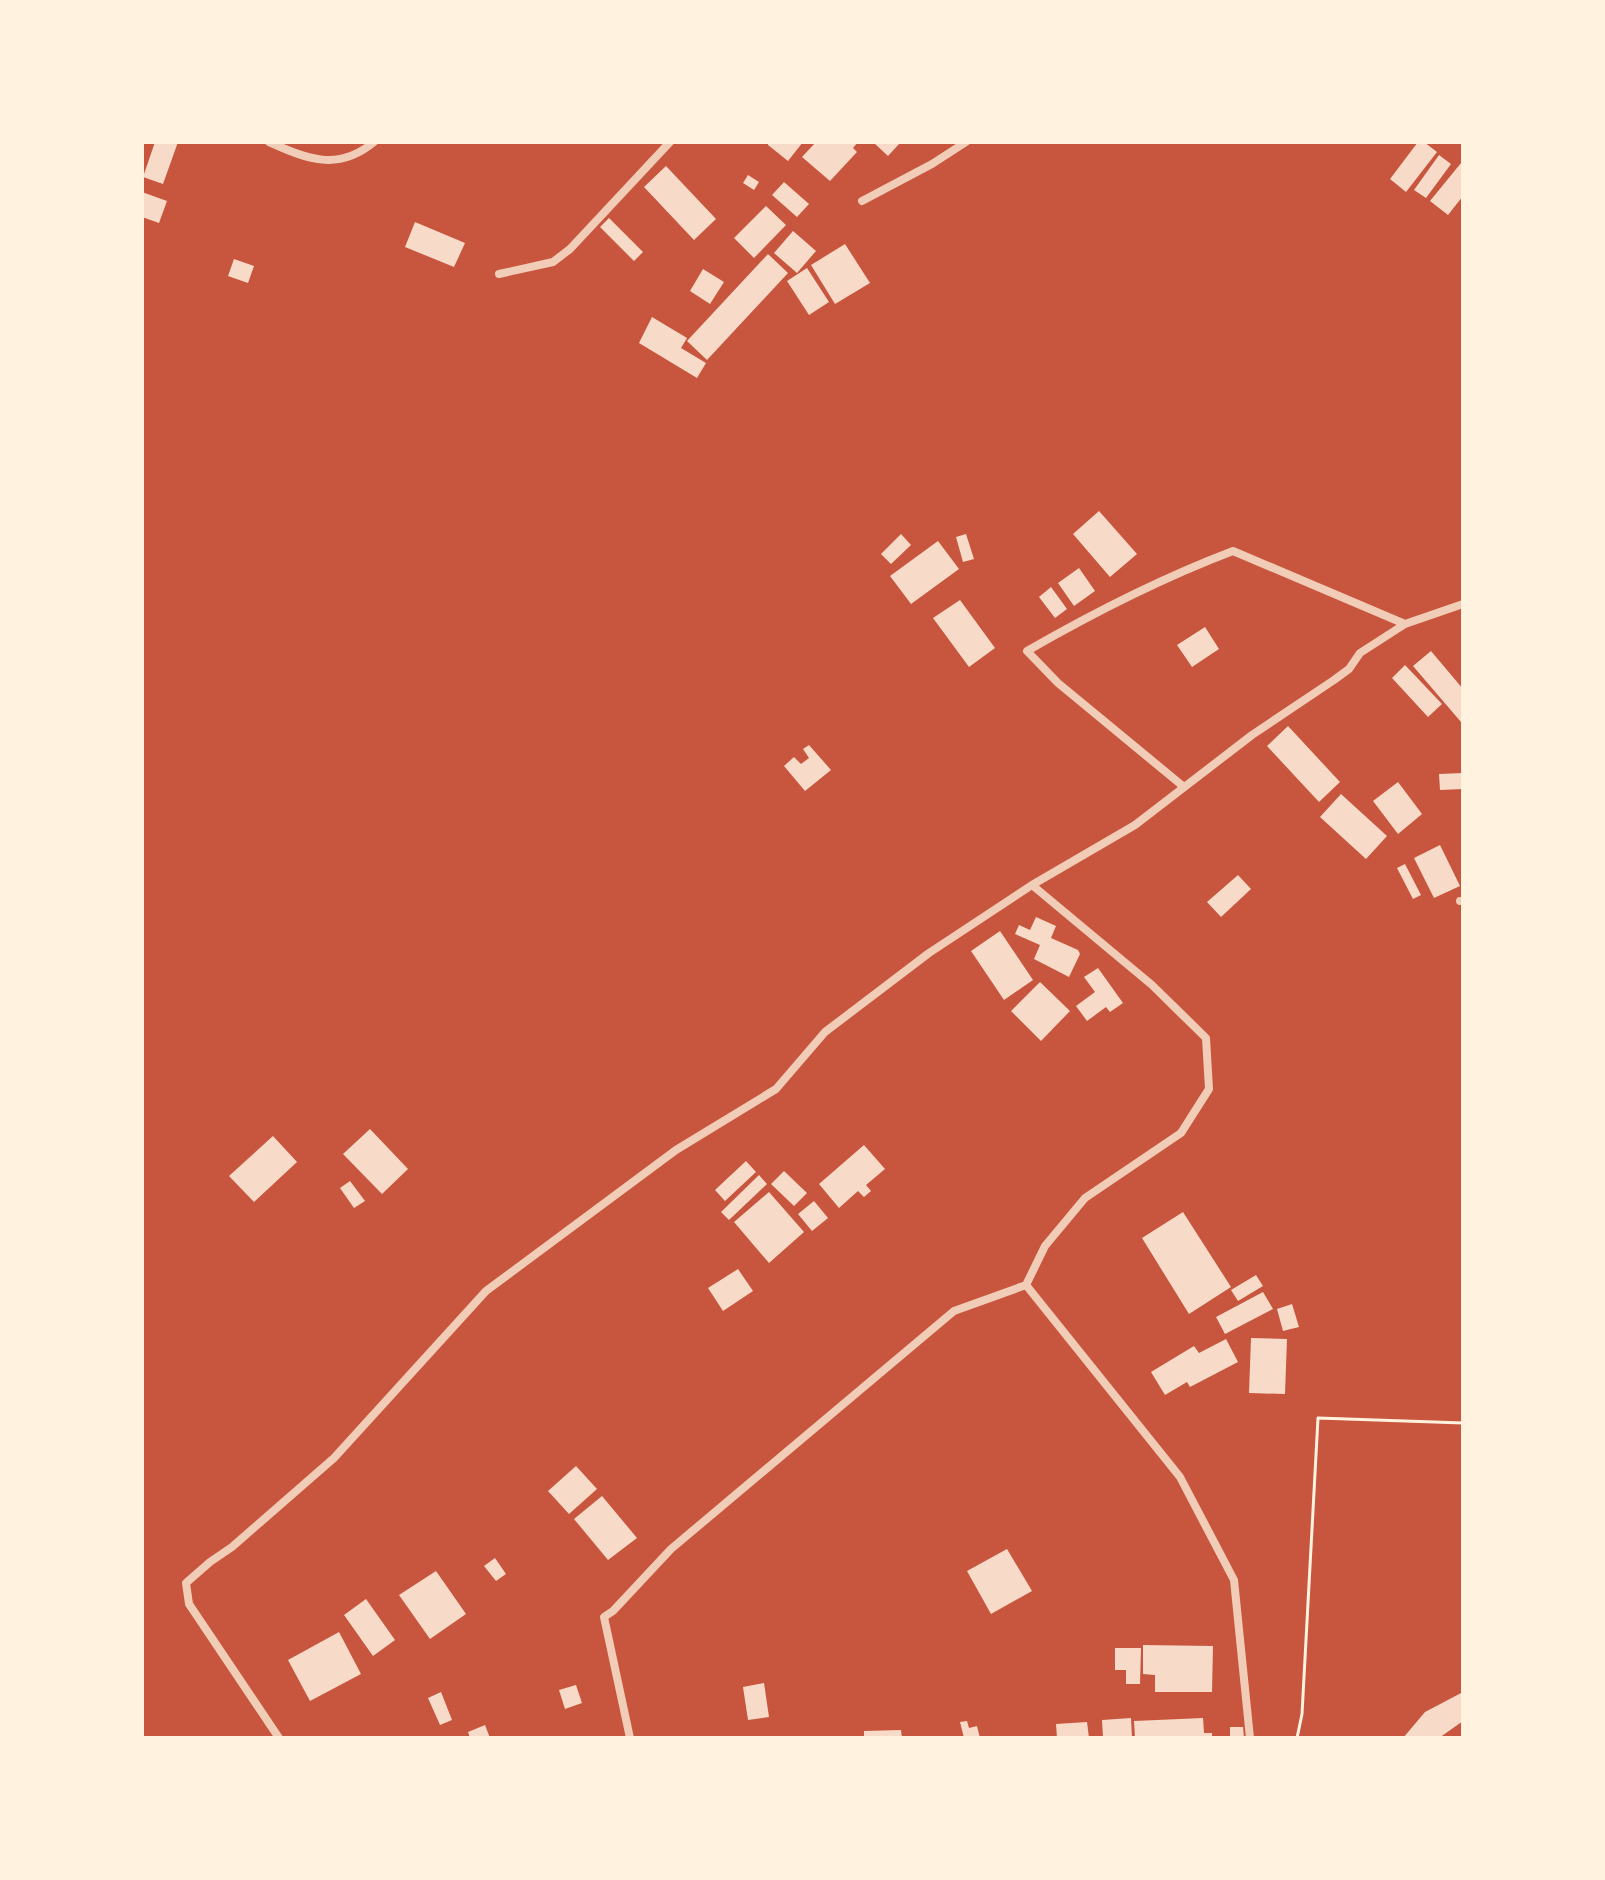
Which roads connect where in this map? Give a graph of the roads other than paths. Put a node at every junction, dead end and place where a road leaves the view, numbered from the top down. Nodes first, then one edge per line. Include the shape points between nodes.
1 (269, 142) edge
2 (374, 142) edge
3 (670, 142) edge
4 (966, 142) edge
5 (862, 201) dead end
6 (499, 274) dead end
7 (1463, 604) edge
8 (1405, 624) junction
9 (1184, 787) junction
10 (1032, 885) junction
11 (1026, 1285) junction
12 (279, 1738) edge
13 (630, 1738) edge
14 (1250, 1738) edge

1 - 2 street via 329,161 345,159
3 - 6 street via 553,262
4 - 5 street
7 - 8 street
8 - 9 street
8 - 9 street via 1233,551 1084,618 1027,651
9 - 10 street via 1135,825
10 - 11 street via 1152,985 1206,1038 1209,1089 1181,1133 1085,1198 1045,1246
10 - 12 street via 929,953 825,1032 776,1089 676,1150 486,1291 334,1458 186,1583 189,1604
11 - 13 street via 954,1311 671,1549 604,1617
11 - 14 street via 1180,1477 1234,1580

